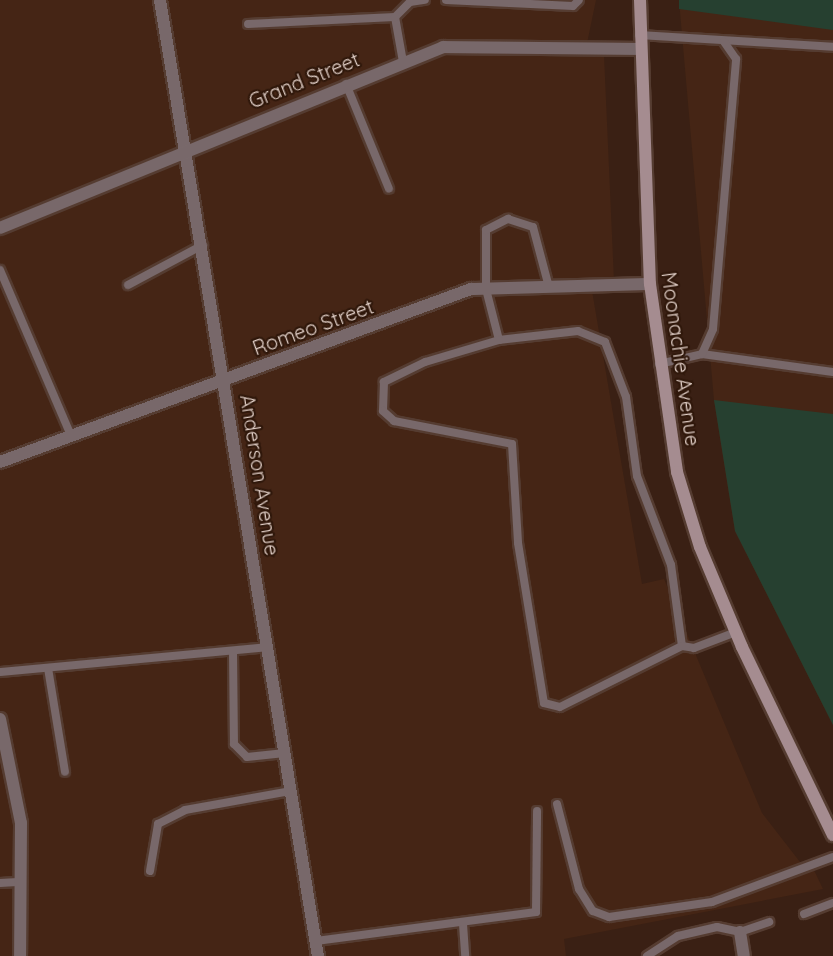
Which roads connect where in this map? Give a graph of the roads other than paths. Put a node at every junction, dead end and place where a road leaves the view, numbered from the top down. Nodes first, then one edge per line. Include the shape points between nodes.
1 (160, 0) edge
2 (424, 0) edge
3 (446, 0) edge
4 (579, 0) edge
5 (640, 0) edge
6 (395, 17) junction
7 (248, 24) dead end
8 (639, 35) junction
9 (724, 42) junction
10 (833, 47) edge
11 (638, 49) junction
12 (403, 62) junction
13 (346, 84) junction
14 (187, 147) junction
15 (389, 189) dead end
16 (0, 228) edge
17 (203, 245) junction
18 (0, 270) edge
19 (650, 284) junction
20 (128, 285) dead end
21 (549, 287) junction
22 (486, 289) junction
23 (499, 340) junction
24 (702, 354) junction
25 (658, 364) junction
26 (833, 372) edge
27 (225, 380) junction
28 (71, 436) junction
29 (0, 462) edge
30 (736, 632) junction
31 (682, 646) junction
32 (268, 647) junction
33 (233, 651) junction
34 (48, 668) junction
35 (0, 672) edge
36 (0, 719) edge
37 (285, 753) junction
38 (65, 772) dead end
39 (291, 790) junction
40 (557, 804) dead end
41 (537, 811) dead end
42 (833, 835) edge
43 (833, 857) edge
44 (150, 872) dead end
45 (23, 881) junction
46 (0, 884) edge
47 (833, 903) edge
48 (804, 914) dead end
49 (769, 922) dead end
50 (463, 924) junction
51 (740, 932) junction
52 (316, 941) junction
53 (653, 955) edge
54 (20, 956) edge
55 (318, 956) edge
56 (465, 956) edge
57 (744, 956) edge

1 - 14 street, Anderson Avenue
2 - 6 lane via 410,2
3 - 4 lane via 573,6
5 - 8 main road, Moonachie Avenue
6 - 7 lane
6 - 12 lane
8 - 9 lane
8 - 11 main road, Moonachie Avenue
9 - 10 lane
9 - 24 lane via 736,59 732,126 713,329
11 - 12 street, Grand Street via 443,47
11 - 19 main road, Moonachie Avenue
12 - 13 street, Grand Street
13 - 14 street, Grand Street
13 - 15 lane
14 - 16 street, Grand Street
14 - 17 street, Anderson Avenue
17 - 20 lane
17 - 27 street, Anderson Avenue
18 - 28 lane
19 - 21 street, Romeo Street
19 - 25 main road, Moonachie Avenue
21 - 22 street, Romeo Street
21 - 22 lane via 532,227 508,219 486,230 482,240
22 - 23 lane
22 - 27 street, Romeo Street via 471,289
23 - 31 lane via 578,331 594,333 609,348 626,397 637,476 671,565
23 - 31 lane via 404,370 384,382 380,394 383,411 394,421 512,444 518,543 544,703 560,707
24 - 25 lane
24 - 26 lane
25 - 30 main road, Moonachie Avenue via 677,472 700,547
27 - 28 street, Romeo Street
27 - 32 street, Anderson Avenue
28 - 29 street, Romeo Street
30 - 31 lane via 694,648
30 - 42 main road, Moonachie Avenue
32 - 33 lane
32 - 37 street, Anderson Avenue
33 - 34 lane
33 - 37 lane via 234,744 248,757
34 - 35 lane
34 - 38 lane
36 - 45 street via 20,814
37 - 39 street, Anderson Avenue
39 - 44 lane via 185,810 159,824
39 - 52 street, Anderson Avenue
40 - 43 lane via 579,889 593,911 609,917 712,902
41 - 50 lane via 537,912
45 - 46 lane
45 - 54 street
47 - 48 lane
49 - 51 lane
50 - 52 lane
50 - 56 lane
51 - 53 lane via 717,927 689,933
51 - 57 street
52 - 55 street, Anderson Avenue

